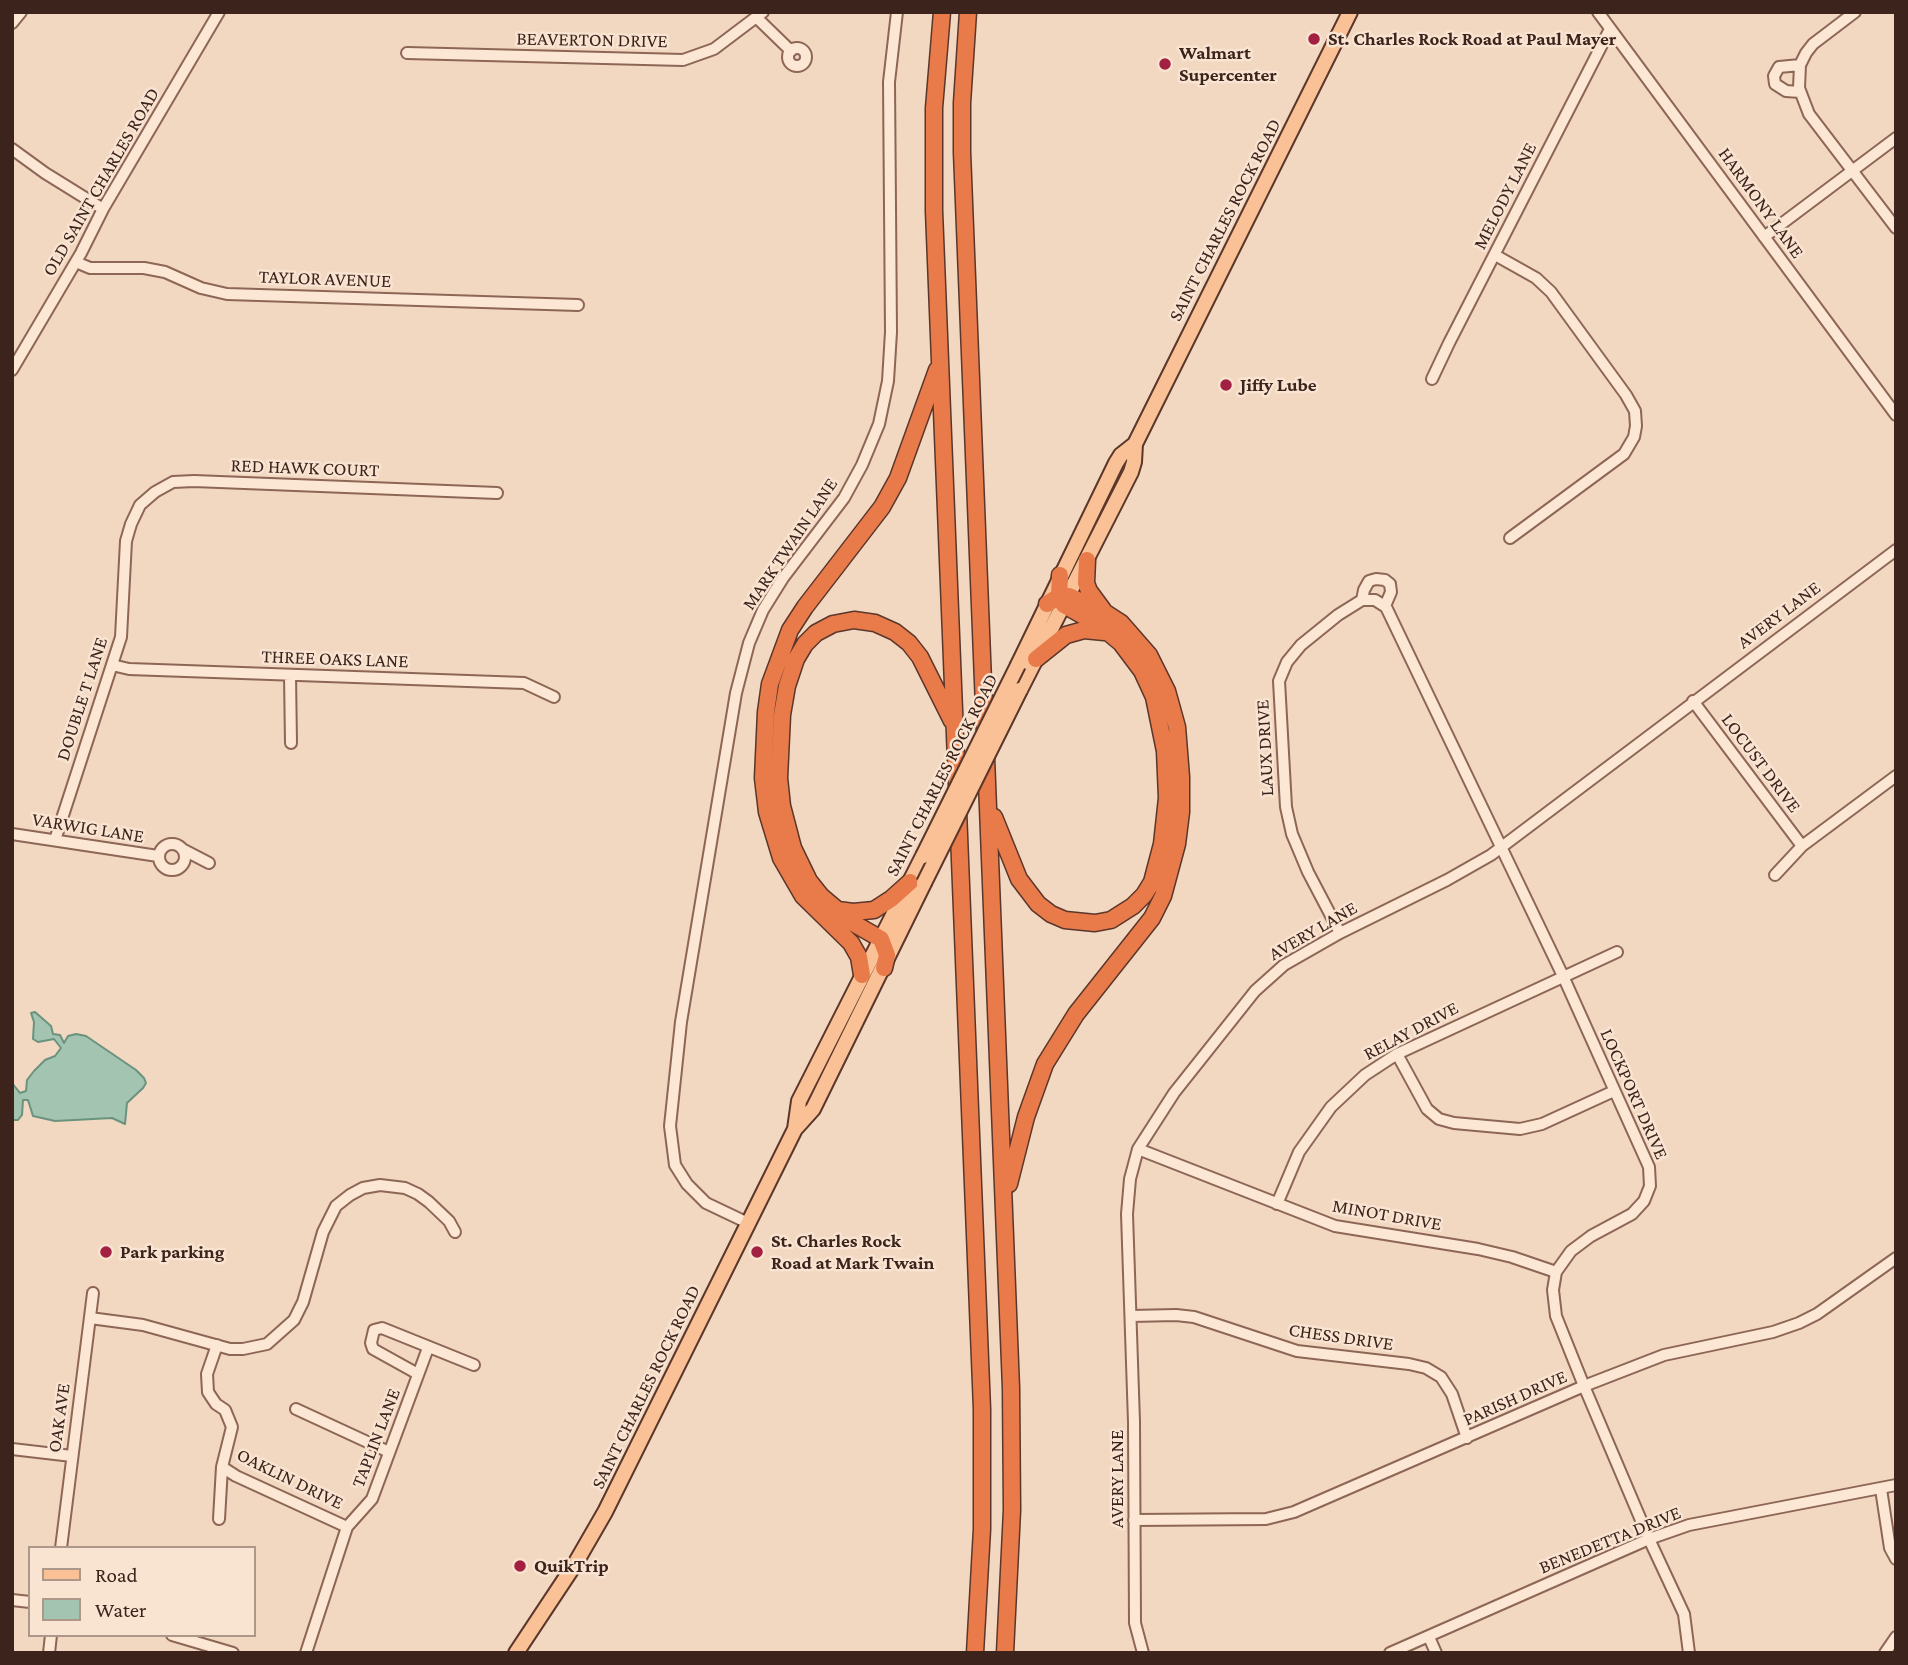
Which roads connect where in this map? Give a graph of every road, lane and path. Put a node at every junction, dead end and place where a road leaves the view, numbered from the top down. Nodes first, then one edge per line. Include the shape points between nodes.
1 (21, 12) edge
2 (219, 12) edge
3 (897, 12) edge
4 (942, 12) edge
5 (968, 12) edge
6 (1350, 12) edge
7 (1598, 12) edge
8 (1854, 12) edge
9 (760, 15) edge
10 (12, 23) edge
11 (1610, 29) junction
12 (791, 51) dead end
13 (407, 53) dead end
14 (1800, 65) junction
15 (1800, 92) junction
16 (1896, 138) edge
17 (12, 149) edge
18 (1853, 171) junction
19 (103, 209) junction
20 (1896, 228) edge
21 (1764, 237) junction
22 (1495, 255) junction
23 (76, 262) junction
24 (578, 305) dead end
25 (940, 361) junction
26 (12, 369) edge
27 (1432, 379) dead end
28 (1896, 415) edge
29 (1135, 444) junction
30 (497, 493) dead end
31 (131, 524) joint
32 (1510, 538) dead end
33 (1896, 550) edge
34 (1087, 560) junction
35 (1060, 575) joint
36 (1059, 600) junction
37 (1362, 600) junction
38 (1385, 607) junction
39 (1104, 612) junction
40 (1110, 633) junction
41 (1036, 659) junction
42 (111, 665) junction
43 (290, 675) junction
44 (554, 697) dead end
45 (1693, 701) junction
46 (955, 726) junction
47 (291, 743) dead end
48 (1896, 776) edge
49 (988, 799) junction
50 (12, 834) edge
51 (55, 840) junction
52 (1802, 846) junction
53 (1501, 848) junction
54 (182, 849) junction
55 (158, 856) junction
56 (183, 864) junction
57 (1775, 875) dead end
58 (917, 882) junction
59 (836, 910) junction
60 (841, 931) junction
61 (1340, 933) junction
62 (885, 944) junction
63 (1617, 952) dead end
64 (884, 968) joint
65 (862, 975) junction
66 (1563, 976) junction
67 (1397, 1054) junction
68 (1614, 1091) junction
69 (795, 1129) junction
70 (1138, 1149) junction
71 (1004, 1204) junction
72 (1277, 1204) junction
73 (748, 1223) junction
74 (455, 1231) dead end
75 (1896, 1258) edge
76 (1556, 1272) junction
77 (93, 1293) dead end
78 (1131, 1316) junction
79 (90, 1318) junction
80 (217, 1345) junction
81 (428, 1348) junction
82 (474, 1365) dead end
83 (418, 1374) junction
84 (1584, 1386) junction
85 (296, 1409) dead end
86 (1467, 1438) junction
87 (12, 1449) edge
88 (388, 1452) junction
89 (72, 1456) junction
90 (222, 1467) junction
91 (1896, 1485) edge
92 (1881, 1489) junction
93 (219, 1519) dead end
94 (1134, 1520) junction
95 (347, 1527) junction
96 (1649, 1539) junction
97 (61, 1546) edge
98 (1896, 1559) edge
99 (179, 1637) edge
100 (1429, 1637) junction
101 (1896, 1637) edge
102 (233, 1653) edge
103 (306, 1653) edge
104 (516, 1653) edge
105 (975, 1653) edge
106 (1005, 1653) edge
107 (1143, 1653) edge
108 (1390, 1653) edge
109 (1436, 1653) edge
110 (1689, 1653) edge
111 (1885, 1653) edge

1 - 10 street
2 - 19 street, OLD SAINT CHARLES ROAD
3 - 73 street, MARK TWAIN LANE via 889,82 891,332 879,425 844,498 783,578 749,643 736,693 681,1022 670,1126 675,1165 706,1203
4 - 25 highway via 933,159
5 - 49 highway via 962,152
6 - 29 main road, SAINT CHARLES ROCK ROAD
7 - 11 street, HARMONY LANE
8 - 14 street via 1813,44
9 - 12 street
9 - 13 street, BEAVERTON DRIVE via 714,49 684,60
11 - 21 street, HARMONY LANE
11 - 22 street, MELODY LANE
14 - 15 street
14 - 15 street via 1779,67 1774,76 1775,85
15 - 18 street via 1809,114
16 - 18 street
17 - 19 street
18 - 20 street
18 - 21 street
19 - 23 street, OLD SAINT CHARLES ROAD
21 - 28 street, HARMONY LANE
22 - 27 street, MELODY LANE
22 - 32 street via 1551,292 1626,395 1636,426 1624,454
23 - 24 street, TAYLOR AVENUE via 90,268 165,272 227,294
23 - 26 street, OLD SAINT CHARLES ROAD
25 - 46 highway
25 - 60 highway via 898,478 882,508 790,630 770,684 763,778 773,838 803,896
29 - 34 main road, SAINT CHARLES ROCK ROAD via 1131,471
29 - 35 main road, SAINT CHARLES ROCK ROAD via 1116,463
30 - 31 street, RED HAWK COURT via 173,482 140,505
31 - 42 street, DOUBLE T LANE via 121,637
33 - 45 street, AVERY LANE
34 - 36 main road, SAINT CHARLES ROCK ROAD
34 - 39 highway via 1086,583
35 - 36 highway
36 - 39 highway
36 - 40 highway
36 - 41 main road, SAINT CHARLES ROCK ROAD
36 - 58 main road, SAINT CHARLES ROCK ROAD, bridge via 1018,665 923,856
37 - 38 street
37 - 38 street, LOCKPORT DRIVE via 1369,581 1385,580 1391,592
37 - 61 street, LAUX DRIVE via 1301,645 1279,681 1286,807 1292,834
38 - 53 street, LOCKPORT DRIVE
39 - 71 highway via 1121,623 1149,655 1170,698 1181,777 1177,844 1152,918 1076,1014 1045,1065 1026,1117
40 - 41 highway via 1076,631
40 - 49 highway via 1132,656 1149,684 1165,751 1167,798 1162,844 1144,895 1124,914 1096,923 1051,914 1019,879
41 - 58 main road, SAINT CHARLES ROCK ROAD, bridge
42 - 43 street, THREE OAKS LANE
42 - 51 street, DOUBLE T LANE
43 - 44 street, THREE OAKS LANE via 524,683
43 - 47 street
45 - 52 street, LOCUST DRIVE
45 - 53 street, AVERY LANE
46 - 59 highway via 920,657 895,632 854,620 833,624 805,644 787,686 782,715 782,806 799,864
46 - 105 highway via 982,1409
48 - 52 street
49 - 71 highway
50 - 51 street, VARWIG LANE
51 - 55 street, VARWIG LANE
52 - 57 street
53 - 61 street, AVERY LANE
53 - 66 street, LOCKPORT DRIVE
54 - 55 street, VARWIG LANE via 168,845
54 - 56 street
54 - 56 street via 209,863
55 - 56 street, VARWIG LANE via 165,869 175,870
58 - 59 highway via 874,910
58 - 62 main road, SAINT CHARLES ROCK ROAD
59 - 62 highway
60 - 62 highway
60 - 65 highway via 855,949
61 - 70 street, AVERY LANE via 1284,965 1255,991 1174,1093
62 - 64 highway
62 - 65 main road, SAINT CHARLES ROCK ROAD
63 - 66 street, RELAY DRIVE
64 - 69 main road, SAINT CHARLES ROCK ROAD via 813,1110
65 - 69 main road, SAINT CHARLES ROCK ROAD via 799,1101
66 - 67 street, RELAY DRIVE
66 - 68 street, LOCKPORT DRIVE
67 - 68 street via 1427,1109 1454,1123 1520,1129 1542,1124
67 - 72 street, RELAY DRIVE via 1365,1075 1331,1107 1299,1152
68 - 76 street, LOCKPORT DRIVE via 1649,1167 1650,1186 1633,1214 1571,1251
69 - 73 main road, SAINT CHARLES ROCK ROAD
70 - 72 street, MINOT DRIVE
70 - 78 street, AVERY LANE via 1127,1214
71 - 106 highway via 1012,1443
72 - 76 street, MINOT DRIVE via 1335,1226 1478,1249
73 - 104 main road, SAINT CHARLES ROCK ROAD via 605,1512
74 - 80 street via 418,1194 393,1185 363,1188 337,1206 323,1232 294,1320 267,1344 243,1349
75 - 84 street, PARISH DRIVE via 1799,1323 1664,1355
76 - 84 street via 1556,1316
77 - 79 street, OAK AVE
78 - 86 street, CHESS DRIVE via 1194,1317 1297,1351 1426,1368 1441,1377 1452,1394
78 - 94 street, AVERY LANE
79 - 80 street via 143,1325
79 - 89 street, OAK AVE
80 - 90 street, OAKLIN DRIVE via 207,1374 208,1392 225,1410 232,1427
81 - 82 street
81 - 83 street, TAPLIN LANE
81 - 83 street via 382,1328 374,1330 373,1349
83 - 88 street, TAPLIN LANE
84 - 86 street, PARISH DRIVE
84 - 96 street
85 - 88 street
86 - 94 street, PARISH DRIVE via 1294,1512 1266,1519
87 - 89 street
88 - 95 street, TAPLIN LANE via 372,1499
89 - 97 street, OAK AVE
90 - 93 street
90 - 95 street, OAKLIN DRIVE
91 - 92 street, BENEDETTA DRIVE
92 - 96 street, BENEDETTA DRIVE via 1689,1524
92 - 98 street via 1890,1548
94 - 107 street, AVERY LANE via 1135,1623
95 - 103 street, TAPLIN LANE
96 - 100 street, BENEDETTA DRIVE
96 - 110 street via 1684,1614
99 - 102 street
100 - 108 street, BENEDETTA DRIVE
100 - 109 street
101 - 111 street

